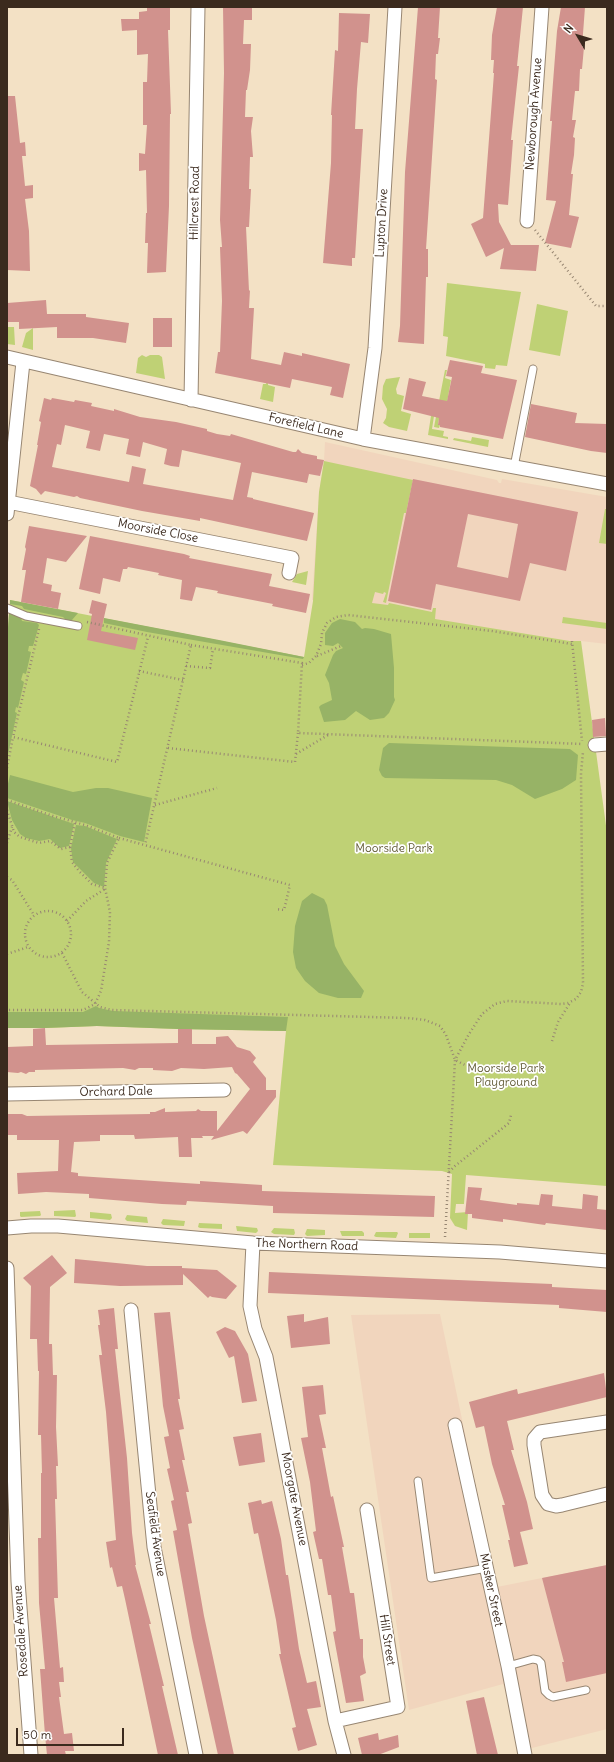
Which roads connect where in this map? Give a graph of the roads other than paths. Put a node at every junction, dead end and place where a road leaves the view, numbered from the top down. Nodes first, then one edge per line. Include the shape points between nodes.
1 (198, 7) edge
2 (395, 7) edge
3 (542, 7) edge
4 (527, 221) road end
5 (7, 357) edge
6 (23, 362) junction
7 (533, 369) dead end
8 (191, 400) junction
9 (363, 438) junction
10 (514, 467) junction
11 (8, 483) edge
12 (607, 484) edge
13 (8, 508) edge
14 (289, 573) dead end
15 (7, 608) edge
16 (78, 626) road end
17 (224, 1090) dead end
18 (7, 1094) edge
19 (7, 1228) edge
20 (253, 1243) junction
21 (607, 1261) edge
22 (7, 1268) edge
23 (131, 1310) dead end
24 (607, 1422) edge
25 (455, 1425) dead end
26 (418, 1481) dead end
27 (607, 1494) edge
28 (367, 1510) dead end
29 (486, 1568) junction
30 (508, 1666) junction
31 (586, 1690) dead end
32 (335, 1721) junction
33 (31, 1755) edge
34 (196, 1755) edge
35 (344, 1755) edge
36 (525, 1755) edge

1 - 8 street, Hillcrest Road
2 - 9 street, Lupton Drive via 375,348
3 - 4 street, Newborough Avenue
5 - 6 street, Forefield Lane
6 - 8 street, Forefield Lane
6 - 11 street
7 - 10 lane
8 - 9 street, Forefield Lane
9 - 10 street, Forefield Lane
10 - 12 street, Forefield Lane
11 - 13 street
13 - 14 street, Moorside Close via 292,558
15 - 16 lane via 26,616
17 - 18 street, Orchard Dale
19 - 20 street, The Northern Road via 58,1226
20 - 21 street, The Northern Road via 532,1254
20 - 32 street, Moorgate Avenue via 250,1306 255,1329 266,1357
22 - 33 street, Rosedale Avenue via 18,1581
23 - 34 street, Seafield Avenue via 154,1547
24 - 27 street via 540,1432 534,1439 542,1496 548,1504 562,1505
25 - 29 street, Musker Street
26 - 29 lane via 431,1578
28 - 32 street, Hill Street via 398,1708
29 - 30 street, Musker Street
30 - 31 lane via 538,1660 541,1663 545,1690 553,1697
30 - 36 street, Musker Street
32 - 35 street, Moorgate Avenue

